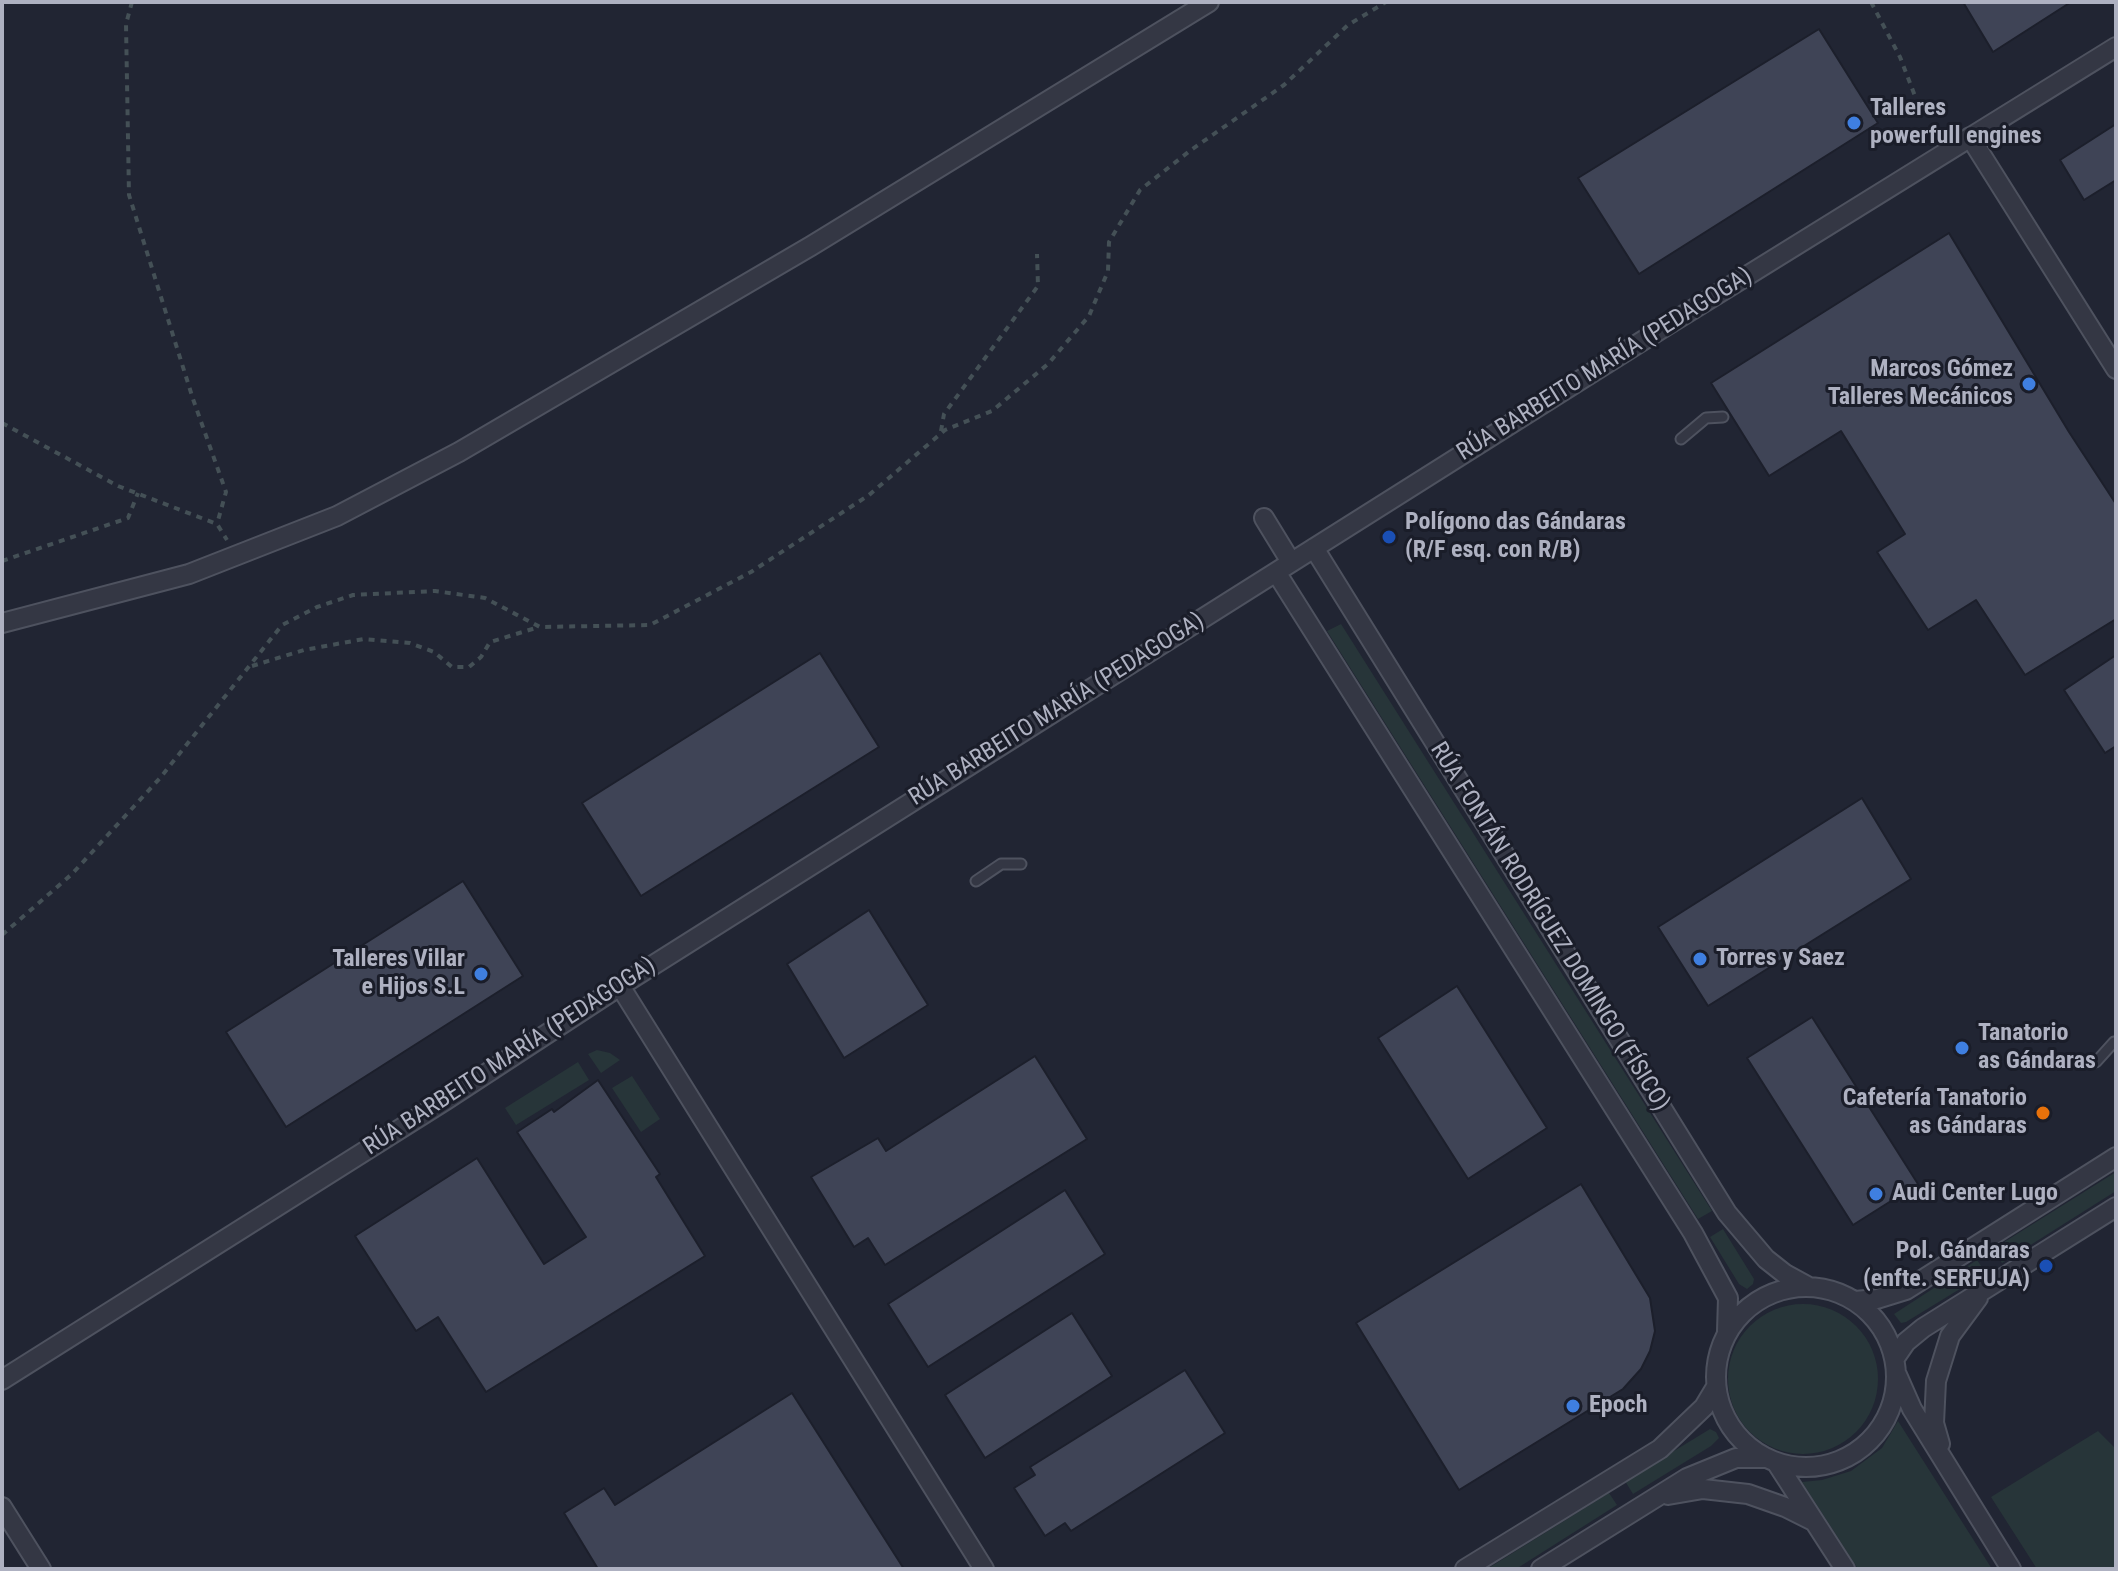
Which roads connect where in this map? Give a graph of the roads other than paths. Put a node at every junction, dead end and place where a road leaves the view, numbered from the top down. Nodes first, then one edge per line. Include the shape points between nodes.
1 (1209, 2) edge
2 (2116, 47) edge
3 (1970, 137) junction
4 (2116, 369) edge
5 (1723, 417) dead end
6 (1681, 439) dead end
7 (1264, 518) dead end
8 (1314, 548) junction
9 (1284, 567) junction
10 (2, 623) edge
11 (1021, 864) dead end
12 (976, 881) dead end
13 (620, 986) junction
14 (2114, 1042) edge
15 (2075, 1063) dead end
16 (2116, 1157) edge
17 (2116, 1207) edge
18 (1807, 1286) junction
19 (1984, 1290) junction
20 (1855, 1301) junction
21 (1727, 1331) junction
22 (1896, 1366) junction
23 (2, 1380) edge
24 (1716, 1387) junction
25 (1771, 1460) junction
26 (1944, 1463) junction
27 (1657, 1497) junction
28 (2, 1507) edge
29 (1813, 1521) junction
30 (41, 1569) edge
31 (984, 1569) edge
32 (1465, 1569) edge
33 (1541, 1569) edge
34 (1845, 1569) edge
35 (2011, 1569) edge

1 - 10 street via 811,246 459,452 337,516 189,574
2 - 3 street, RÚA BARBEITO MARÍA (PEDAGOGA)
3 - 4 street
3 - 8 street, RÚA BARBEITO MARÍA (PEDAGOGA)
5 - 6 lane via 1706,418
7 - 9 street, RÚA FONTÁN RODRÍGUEZ DOMINGO (FÍSICO)
8 - 9 street, RÚA BARBEITO MARÍA (PEDAGOGA)
8 - 18 street, RÚA FONTÁN RODRÍGUEZ DOMINGO (FÍSICO) via 1727,1213 1766,1259
9 - 13 street, RÚA BARBEITO MARÍA (PEDAGOGA)
9 - 21 street, RÚA FONTÁN RODRÍGUEZ DOMINGO (FÍSICO) via 1693,1233 1728,1298
11 - 12 lane via 1001,864
13 - 23 street, RÚA BARBEITO MARÍA (PEDAGOGA)
13 - 31 street
14 - 15 lane via 2096,1062
16 - 20 street via 1906,1290
17 - 19 street
18 - 20 street
18 - 21 street via 1770,1293
19 - 22 street via 1906,1342
19 - 26 street via 1950,1336 1936,1381 1934,1423
20 - 22 street via 1881,1326
21 - 24 street
22 - 25 street via 1888,1416 1860,1449 1820,1466
22 - 26 street via 1912,1409
24 - 25 street via 1724,1416 1742,1440
24 - 32 street via 1704,1407 1660,1449
25 - 27 street via 1736,1458
25 - 29 street
26 - 35 street
27 - 29 street via 1703,1489 1748,1494
27 - 33 street
28 - 30 street
29 - 34 street

